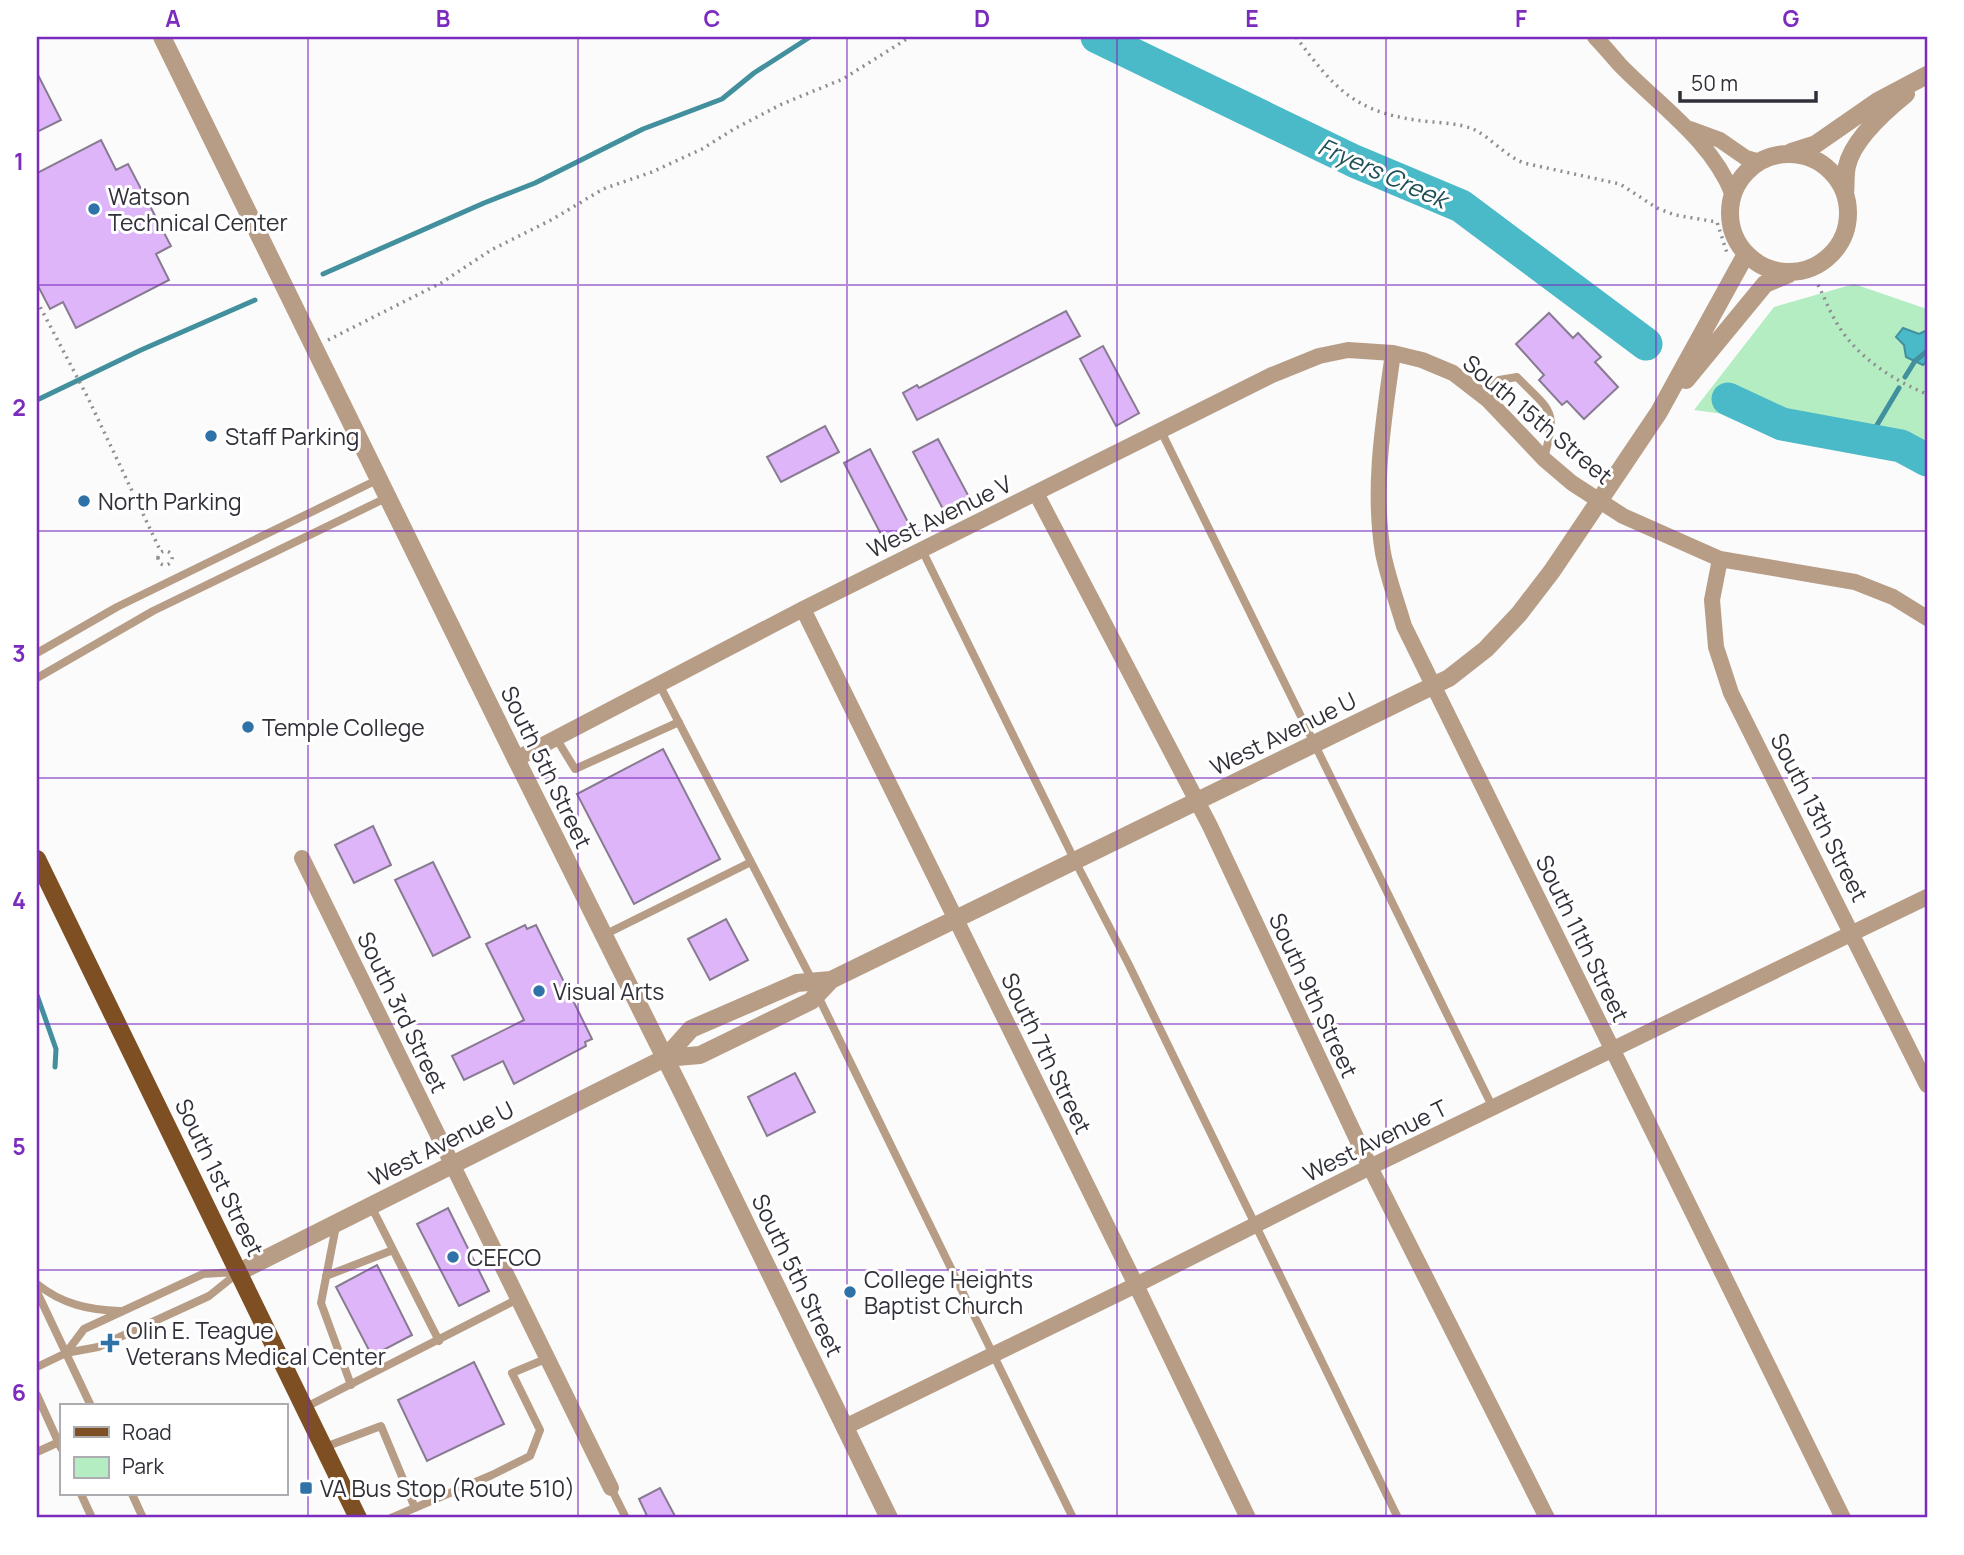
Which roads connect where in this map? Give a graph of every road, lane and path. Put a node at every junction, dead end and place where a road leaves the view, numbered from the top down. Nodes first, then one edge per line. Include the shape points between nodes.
1 (162, 37) edge
2 (910, 37) edge
3 (1296, 37) edge
4 (1595, 37) edge
5 (1927, 75) edge
6 (1688, 128) junction
7 (1785, 155) junction
8 (1760, 162) junction
9 (1845, 194) junction
10 (1733, 195) junction
11 (1737, 254) junction
12 (1794, 272) junction
13 (1818, 285) dead end
14 (37, 301) edge
15 (314, 348) junction
16 (1393, 353) junction
17 (1479, 394) junction
18 (1927, 394) edge
19 (1659, 412) junction
20 (1161, 431) junction
21 (1544, 458) junction
22 (379, 479) junction
23 (1036, 493) junction
24 (388, 498) junction
25 (1599, 501) junction
26 (922, 550) junction
27 (161, 552) junction
28 (1720, 559) junction
29 (803, 609) junction
30 (1927, 618) edge
31 (37, 653) edge
32 (37, 678) edge
33 (659, 684) junction
34 (1434, 686) junction
35 (679, 723) junction
36 (556, 738) junction
37 (1315, 745) junction
38 (516, 759) junction
39 (1198, 802) junction
40 (302, 858) dead end
41 (37, 859) edge
42 (1075, 861) junction
43 (751, 862) junction
44 (1927, 897) edge
45 (956, 920) junction
46 (1854, 934) junction
47 (604, 935) junction
48 (815, 988) junction
49 (1613, 1050) junction
50 (665, 1058) junction
51 (1927, 1084) edge
52 (1493, 1108) junction
53 (452, 1165) junction
54 (1370, 1167) junction
55 (371, 1206) junction
56 (336, 1223) junction
57 (1256, 1224) junction
58 (393, 1250) junction
59 (239, 1272) junction
60 (326, 1276) junction
61 (37, 1284) edge
62 (1136, 1285) junction
63 (37, 1292) edge
64 (519, 1299) junction
65 (123, 1311) junction
66 (439, 1341) junction
67 (66, 1353) junction
68 (993, 1355) junction
69 (548, 1358) junction
70 (37, 1367) edge
71 (351, 1385) junction
72 (37, 1395) edge
73 (90, 1404) edge
74 (306, 1407) junction
75 (845, 1427) junction
76 (60, 1445) edge
77 (325, 1447) junction
78 (37, 1452) edge
79 (611, 1488) joint
80 (83, 1496) edge
81 (133, 1496) edge
82 (415, 1508) junction
83 (92, 1518) edge
84 (143, 1518) edge
85 (358, 1518) edge
86 (391, 1518) edge
87 (626, 1518) edge
88 (889, 1518) edge
89 (1073, 1518) edge
90 (1248, 1518) edge
91 (1398, 1518) edge
92 (1547, 1518) edge
93 (1843, 1518) edge

1 - 15 street, South 5th Street
2 - 15 path via 843,79 782,104 702,149 603,189
3 - 11 path via 1340,91 1363,106 1475,130 1513,159 1620,184 1657,208 1717,222
4 - 6 street
5 - 7 street via 1878,100 1816,144
5 - 9 street via 1868,130 1847,165
6 - 8 street
6 - 10 street via 1726,177
7 - 8 street
7 - 9 street via 1815,160 1833,174
8 - 10 street via 1748,171
9 - 12 street via 1847,224 1839,246 1823,262
10 - 11 street via 1731,226
11 - 12 street via 1773,271
11 - 19 street, West Avenue U
12 - 19 street, West Avenue U via 1765,284
13 - 18 path via 1836,322 1862,353 1899,383
14 - 27 path
15 - 22 street, South 5th Street
16 - 17 street, South 15th Street via 1453,373
16 - 20 street, West Avenue V via 1348,351 1319,356
16 - 34 street, South 11th Street via 1379,458 1383,554 1404,626
17 - 21 street, South 15th Street
17 - 21 lane via 1499,380 1517,377 1552,417
19 - 25 street, West Avenue U
20 - 23 street, West Avenue V
20 - 37 lane
21 - 25 street, South 15th Street
22 - 24 street, South 5th Street
22 - 31 lane via 117,607
23 - 26 street, West Avenue V
23 - 39 street, South 9th Street
24 - 32 lane via 153,611
24 - 38 street, South 5th Street
25 - 28 street, South 15th Street
25 - 34 street, West Avenue U via 1519,614 1486,649
26 - 29 street, West Avenue V
26 - 42 lane
27 - 27 path via 158,562 169,565 171,554
28 - 30 street, South 15th Street via 1855,582 1893,597
28 - 46 street, South 13th Street via 1712,600 1716,647 1731,693
29 - 33 street, West Avenue V
29 - 45 street, South 7th Street
33 - 35 lane
33 - 36 street, West Avenue V
34 - 37 street, West Avenue U
34 - 49 street, South 11th Street
35 - 36 lane via 575,769
35 - 43 lane
36 - 38 street, West Avenue V
37 - 39 street, West Avenue U
37 - 52 lane
38 - 47 street, South 5th Street
39 - 42 street, West Avenue U
39 - 54 street, South 9th Street
40 - 53 street, South 3rd Street
41 - 59 main road, South 1st Street
42 - 45 street, West Avenue U
42 - 57 lane
43 - 47 lane
43 - 48 lane
44 - 46 street, West Avenue T
45 - 48 street, West Avenue U
45 - 62 street, South 7th Street
46 - 49 street, West Avenue T
46 - 51 street, South 13th Street
47 - 50 street, South 5th Street
48 - 50 street, West Avenue U via 811,1001 700,1055
48 - 50 street, West Avenue U via 797,983 691,1030
48 - 68 lane
49 - 52 street, West Avenue T
49 - 93 street, South 11th Street
50 - 53 street, West Avenue U
50 - 75 street, South 5th Street
52 - 54 street, West Avenue T
53 - 55 street, West Avenue U
53 - 64 street, South 3rd Street
54 - 57 street, West Avenue T
54 - 92 street, South 9th Street
55 - 56 street, West Avenue U
55 - 58 lane
56 - 59 street, West Avenue U
56 - 60 lane
57 - 62 street, West Avenue T
57 - 91 lane
58 - 60 lane
58 - 66 lane
59 - 65 lane via 203,1275
59 - 67 lane via 209,1296 99,1347
59 - 74 main road, South 1st Street
60 - 71 lane via 321,1303
61 - 65 lane via 70,1304
62 - 68 street, West Avenue T
62 - 90 street, South 7th Street
63 - 67 lane
64 - 66 lane
64 - 69 street, South 3rd Street
65 - 67 lane via 84,1329
66 - 71 lane
67 - 70 lane
67 - 73 lane
68 - 75 street, West Avenue T
68 - 89 lane
69 - 79 street, South 3rd Street
69 - 82 lane via 512,1373 540,1430 530,1456
71 - 74 lane
72 - 76 lane
74 - 77 main road, South 1st Street
75 - 88 street, South 5th Street
76 - 78 lane
77 - 82 lane via 381,1426
77 - 85 main road, South 1st Street
79 - 87 lane
80 - 83 lane
81 - 84 lane
82 - 86 lane

